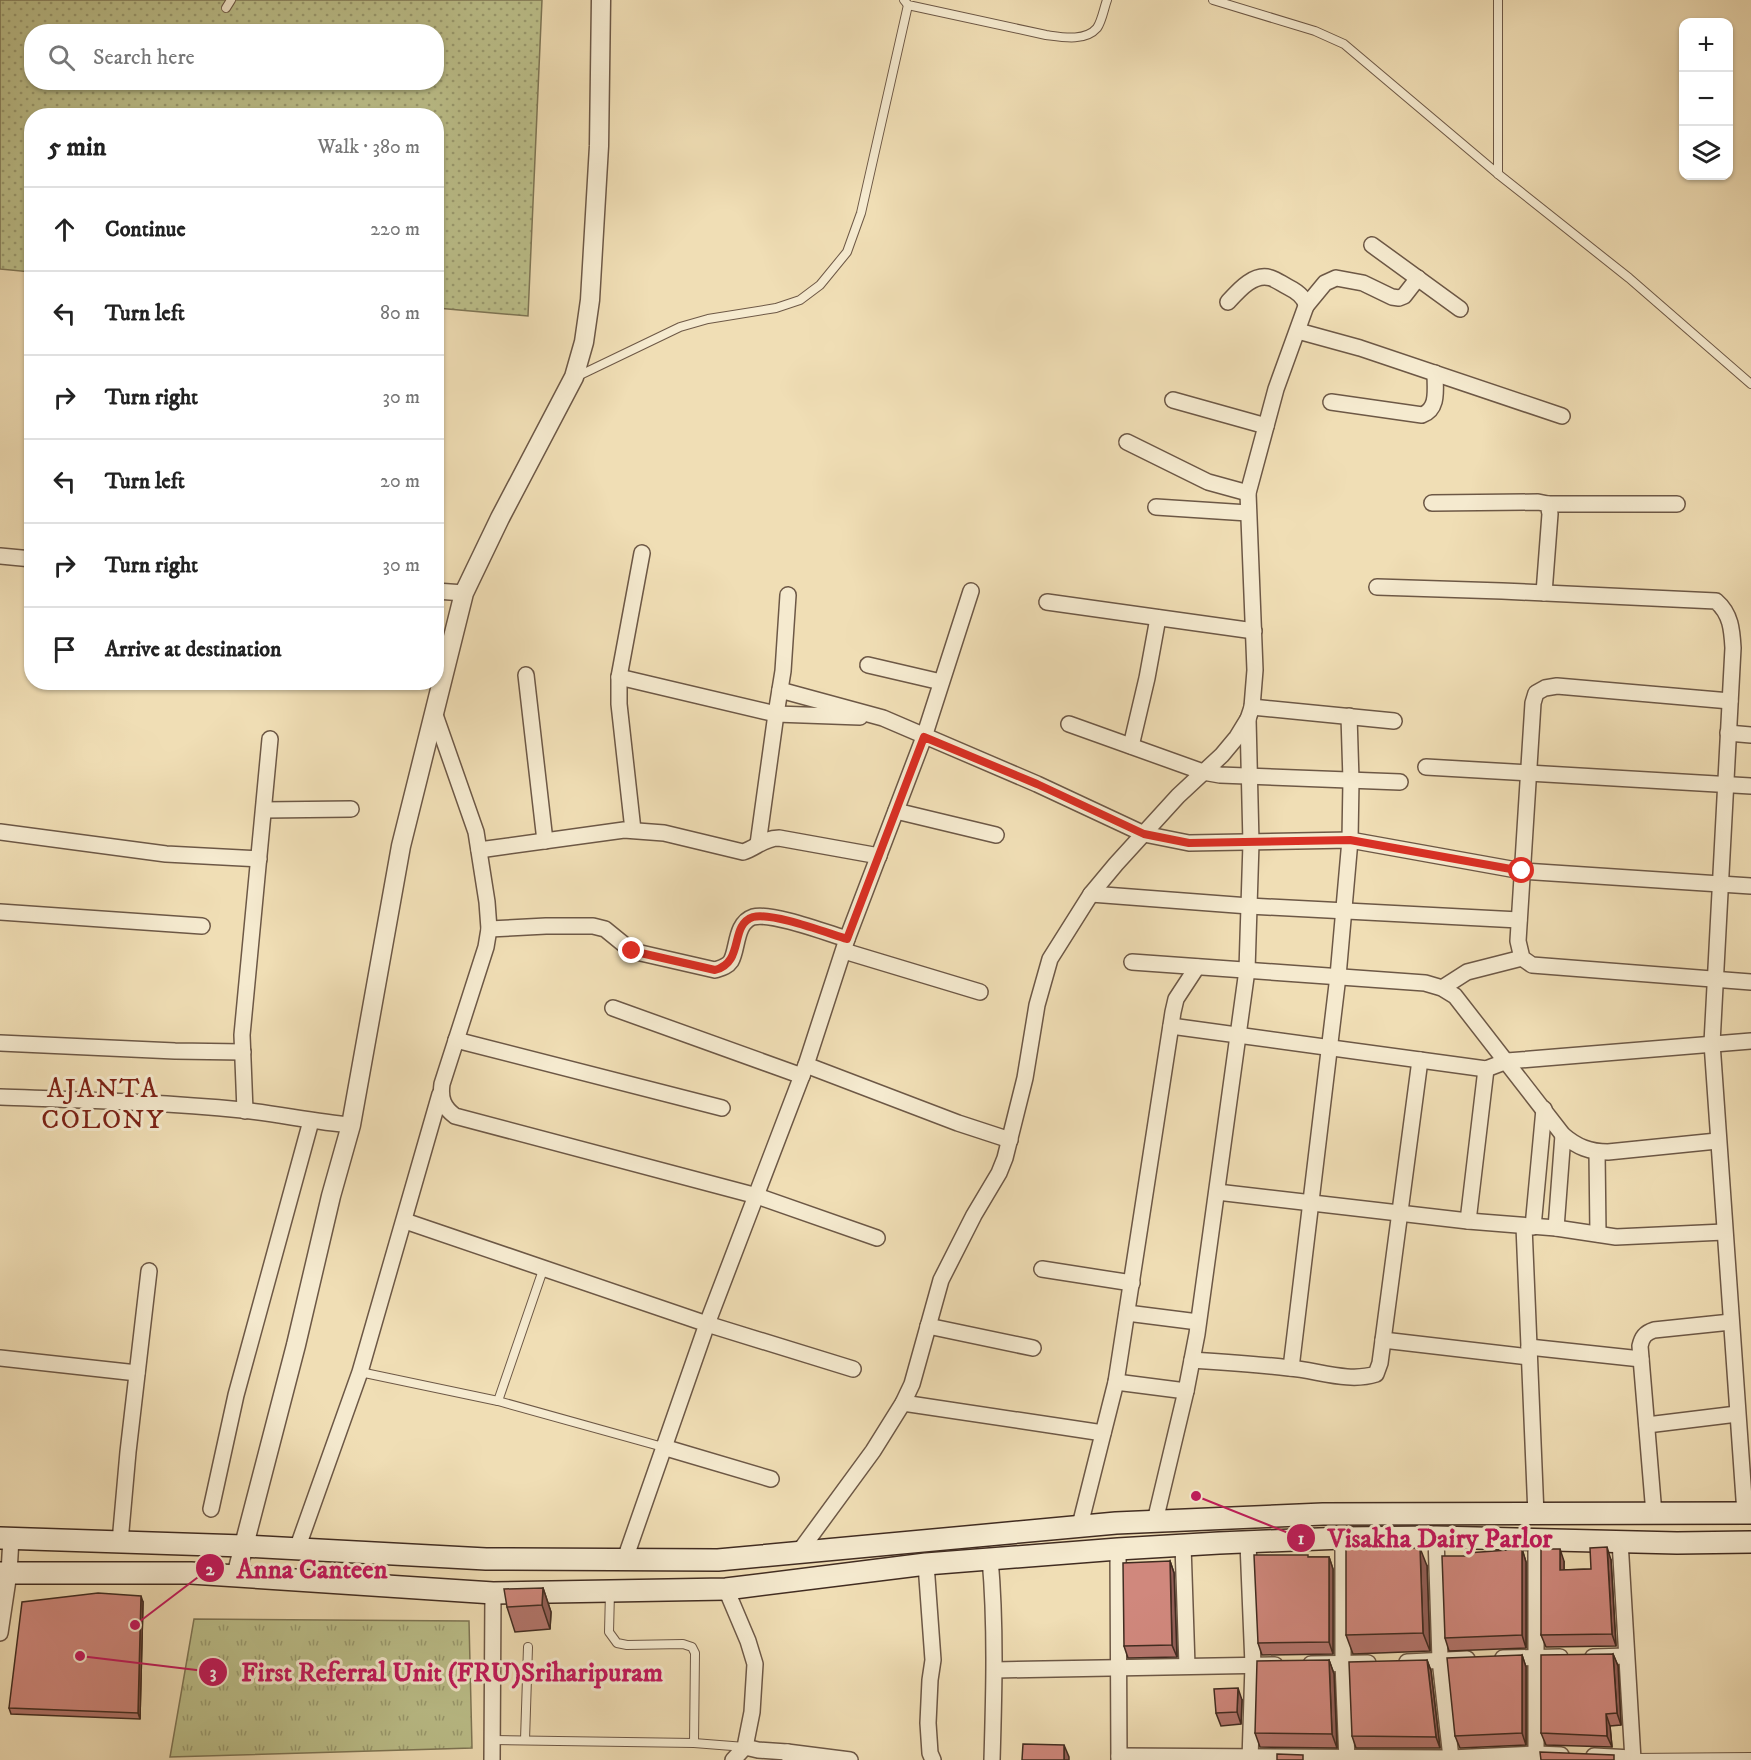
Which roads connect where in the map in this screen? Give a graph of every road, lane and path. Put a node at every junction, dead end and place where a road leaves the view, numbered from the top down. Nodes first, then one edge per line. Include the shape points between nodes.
1 (231, 0) edge
2 (602, 0) edge
3 (1107, 0) edge
4 (1214, 0) edge
5 (1498, 0) edge
6 (906, 2) edge
7 (226, 8) dead end
8 (1497, 174) junction
9 (1372, 245) dead end
10 (1418, 278) junction
11 (1228, 302) dead end
12 (1306, 306) junction
13 (1460, 309) dead end
14 (1298, 331) junction
15 (1436, 373) junction
16 (574, 377) junction
17 (1751, 384) edge
18 (1173, 400) dead end
19 (1331, 402) dead end
20 (1562, 416) dead end
21 (1266, 426) junction
22 (1127, 442) dead end
23 (1248, 493) junction
24 (1432, 503) dead end
25 (1548, 504) junction
26 (1677, 504) dead end
27 (1156, 507) dead end
28 (1248, 513) junction
29 (642, 553) dead end
30 (0, 556) edge
31 (24, 558) edge
32 (1377, 587) dead end
33 (971, 591) dead end
34 (444, 592) edge
35 (1544, 592) junction
36 (464, 593) junction
37 (788, 596) dead end
38 (1047, 602) dead end
39 (1158, 618) junction
40 (1254, 632) junction
41 (868, 665) dead end
42 (444, 672) edge
43 (526, 675) dead end
44 (619, 676) junction
45 (941, 682) junction
46 (440, 690) edge
47 (780, 690) junction
48 (1730, 701) junction
49 (434, 712) junction
50 (1250, 713) junction
51 (776, 714) junction
52 (1349, 716) junction
53 (883, 718) junction
54 (1394, 721) dead end
55 (1069, 724) dead end
56 (1728, 733) junction
57 (1751, 735) edge
58 (924, 737) junction
59 (270, 739) dead end
60 (1131, 746) junction
61 (1426, 767) dead end
62 (1203, 772) junction
63 (1528, 773) junction
64 (1251, 776) junction
65 (1351, 780) junction
66 (1400, 782) dead end
67 (1726, 784) junction
68 (1751, 786) edge
69 (351, 809) dead end
70 (264, 810) junction
71 (896, 811) junction
72 (633, 830) junction
73 (0, 832) edge
74 (1144, 834) junction
75 (996, 835) dead end
76 (1350, 840) junction
77 (545, 841) junction
78 (1251, 843) junction
79 (758, 844) junction
80 (479, 850) junction
81 (879, 856) junction
82 (259, 859) junction
83 (1522, 871) junction
84 (1720, 884) junction
85 (1751, 886) edge
86 (1091, 894) junction
87 (1248, 906) junction
88 (1344, 911) junction
89 (0, 912) edge
90 (1519, 920) junction
91 (202, 926) dead end
92 (489, 929) junction
93 (846, 945) junction
94 (1522, 958) junction
95 (1132, 962) dead end
96 (1197, 967) junction
97 (1247, 970) junction
98 (1338, 976) junction
99 (1716, 979) junction
100 (1751, 982) edge
101 (1442, 988) junction
102 (980, 993) dead end
103 (613, 1008) dead end
104 (1171, 1026) junction
105 (1240, 1035) junction
106 (456, 1041) junction
107 (1751, 1041) edge
108 (0, 1043) edge
109 (1712, 1043) junction
110 (1329, 1048) junction
111 (243, 1052) junction
112 (1420, 1060) junction
113 (1507, 1061) junction
114 (1486, 1069) junction
115 (804, 1071) junction
116 (441, 1093) junction
117 (0, 1096) edge
118 (722, 1108) dead end
119 (1544, 1109) junction
120 (245, 1111) junction
121 (311, 1121) junction
122 (351, 1125) junction
123 (1563, 1135) junction
124 (1010, 1140) junction
125 (1718, 1141) junction
126 (1597, 1152) junction
127 (1217, 1192) junction
128 (757, 1196) junction
129 (1311, 1204) junction
130 (1399, 1213) junction
131 (405, 1221) junction
132 (1468, 1221) junction
133 (1528, 1226) junction
134 (1556, 1228) junction
135 (1724, 1232) junction
136 (1598, 1234) junction
137 (877, 1238) dead end
138 (544, 1267) junction
139 (1042, 1269) dead end
140 (149, 1271) dead end
141 (1132, 1283) junction
142 (1127, 1313) junction
143 (1198, 1322) junction
144 (1731, 1322) junction
145 (707, 1324) junction
146 (928, 1326) junction
147 (1383, 1340) junction
148 (1033, 1348) dead end
149 (1529, 1352) junction
150 (0, 1359) edge
151 (1641, 1359) junction
152 (1192, 1360) junction
153 (1291, 1368) junction
154 (853, 1369) dead end
155 (360, 1372) junction
156 (137, 1373) junction
157 (1116, 1382) junction
158 (1186, 1391) junction
159 (498, 1401) junction
160 (903, 1403) junction
161 (1737, 1414) junction
162 (1647, 1425) junction
163 (1104, 1433) junction
164 (663, 1447) junction
165 (771, 1479) dead end
166 (211, 1509) dead end
167 (1748, 1513) edge
168 (1654, 1514) junction
169 (1536, 1515) junction
170 (1155, 1521) junction
171 (1116, 1523) junction
172 (1080, 1525) junction
173 (1436, 1537) junction
174 (6, 1538) edge
175 (1342, 1538) junction
176 (1536, 1538) junction
177 (1620, 1541) junction
178 (120, 1542) junction
179 (1751, 1542) edge
180 (1248, 1543) junction
181 (1183, 1545) junction
182 (243, 1546) junction
183 (297, 1549) junction
184 (1118, 1549) junction
185 (820, 1550) junction
186 (799, 1552) junction
187 (990, 1558) junction
188 (625, 1559) junction
189 (926, 1564) junction
190 (5, 1573) edge
191 (824, 1575) junction
192 (236, 1576) junction
193 (726, 1589) junction
194 (610, 1591) junction
195 (493, 1593) junction
196 (0, 1633) edge
197 (528, 1647) dead end
198 (1626, 1656) junction
199 (1535, 1657) junction
200 (1440, 1660) junction
201 (1343, 1663) junction
202 (1253, 1665) junction
203 (1187, 1666) junction
204 (1118, 1667) junction
205 (994, 1670) junction
206 (492, 1740) junction
207 (525, 1740) junction
208 (694, 1743) junction
209 (752, 1753) edge
210 (789, 1756) edge
211 (1537, 1757) edge
212 (1751, 1757) edge
213 (1119, 1758) edge
214 (1250, 1758) edge
215 (1347, 1758) edge
216 (1451, 1758) junction
217 (1633, 1759) edge
218 (492, 1760) edge
219 (733, 1760) edge
220 (850, 1760) edge
221 (933, 1760) edge
222 (992, 1760) edge

1 - 7 lane
2 - 16 street via 590,300
3 - 6 lane via 1097,28 1085,36 1068,37
4 - 8 lane via 1315,31 1344,44
5 - 8 lane
6 - 16 lane via 861,213 847,252 820,285 800,300 776,308 680,327
8 - 17 lane via 1629,278
9 - 10 street
10 - 12 street via 1399,298 1363,283 1336,278 1325,283
10 - 13 street
11 - 12 street via 1253,280 1269,277 1293,290 1305,300
12 - 14 street
14 - 15 street
14 - 21 street
15 - 19 street via 1434,406 1422,415
15 - 20 street
16 - 36 street
18 - 21 street
21 - 23 street
22 - 23 street via 1208,482
23 - 28 street
24 - 25 street
25 - 26 street
25 - 35 street
27 - 28 street
28 - 40 street
29 - 44 street
30 - 31 street
32 - 35 street
33 - 45 street
34 - 36 street
35 - 48 street via 1716,601 1725,609 1732,629
36 - 42 street
37 - 47 street
38 - 39 street
39 - 40 street
39 - 60 street
40 - 50 street via 1254,694
41 - 45 street
43 - 77 street
44 - 51 street
44 - 72 street
45 - 58 street
46 - 49 street
47 - 51 street
47 - 53 street
48 - 56 street
48 - 63 street via 1545,688 1536,693 1533,703
49 - 80 street
49 - 122 street via 401,846
50 - 52 street
50 - 62 street via 1222,755
50 - 64 street
51 - 53 street
51 - 79 street
52 - 54 street
52 - 65 street
53 - 58 street
55 - 60 street
56 - 57 street
56 - 67 street
58 - 71 street
58 - 74 street
59 - 70 street
60 - 62 street
61 - 63 street
62 - 64 street
62 - 74 street
63 - 67 street
63 - 83 street
64 - 65 street
64 - 78 street
65 - 66 street
65 - 76 street
67 - 68 street
67 - 84 street
69 - 70 street
70 - 82 street
71 - 75 street
71 - 81 street
72 - 77 street
72 - 79 street via 664,833 732,851 743,852
73 - 82 street via 166,854
74 - 78 street via 1189,843
74 - 86 street
76 - 78 street
76 - 83 street
76 - 88 street
77 - 80 street
78 - 87 street
79 - 81 street via 779,838
80 - 92 street
81 - 93 street
82 - 111 street
83 - 84 street
83 - 90 street
84 - 85 street
84 - 99 street
86 - 87 street
86 - 124 street via 1050,958
87 - 88 street
87 - 97 street
88 - 90 street
88 - 98 street
89 - 91 street
90 - 94 street
92 - 93 street via 593,926 605,929 632,951 715,970 731,960 737,936 753,917 775,917
92 - 106 street
93 - 102 street
93 - 115 street
94 - 99 street via 1532,965 1554,968
94 - 101 street via 1467,972
95 - 96 street
96 - 97 street
96 - 104 street via 1176,999
97 - 98 street
97 - 105 street
98 - 101 street via 1425,983
98 - 110 street
99 - 100 street
99 - 109 street
101 - 113 street via 1455,996
103 - 115 street
104 - 105 street
104 - 141 street
105 - 110 street
105 - 127 street
106 - 116 street
106 - 118 street
107 - 109 street
108 - 111 street
109 - 113 street
109 - 125 street
110 - 112 street
110 - 129 street
111 - 120 street
112 - 114 street
112 - 130 street
113 - 114 street
113 - 119 street
114 - 132 street
115 - 124 street
115 - 128 street
116 - 128 street via 447,1110 455,1116
116 - 131 street
117 - 120 street
119 - 123 street
119 - 133 street
120 - 121 street
121 - 122 street
121 - 166 street via 236,1395
122 - 182 street
123 - 126 street via 1581,1148
123 - 134 street
124 - 146 street via 999,1173 941,1280
125 - 126 street
125 - 135 street
126 - 136 street
127 - 129 street
127 - 143 street
128 - 137 street
128 - 145 street
129 - 130 street
129 - 153 street
130 - 132 street
130 - 147 street
131 - 138 street
131 - 155 street
132 - 133 street
133 - 134 street
133 - 149 street
134 - 136 street
135 - 136 street via 1626,1237
135 - 144 street
138 - 145 street
138 - 159 lane
139 - 141 street
140 - 156 street
141 - 142 street
142 - 143 street
142 - 157 street
143 - 152 street
144 - 151 street via 1647,1332 1642,1338
144 - 161 street
145 - 154 street
145 - 164 street
146 - 148 street
146 - 160 street
147 - 149 street
147 - 153 street via 1376,1374 1365,1378
149 - 151 street
149 - 169 street
150 - 156 street
151 - 162 street
152 - 153 street
152 - 158 street
155 - 159 lane
155 - 183 street
156 - 178 street
157 - 158 street
157 - 163 street
158 - 170 street
159 - 164 lane
160 - 163 street
160 - 186 street
161 - 162 street
161 - 167 street
162 - 168 street
163 - 172 street
164 - 165 street
164 - 188 street
167 - 168 main road
168 - 169 main road
169 - 170 main road via 1323,1514
170 - 171 main road
171 - 172 main road
171 - 184 street
172 - 185 main road
173 - 175 main road
173 - 176 main road
173 - 200 street
174 - 178 main road
174 - 190 street
175 - 180 main road
175 - 201 street
176 - 177 main road
176 - 199 street
177 - 179 main road
177 - 198 street
178 - 182 main road
180 - 181 main road
180 - 202 street
181 - 184 main road
181 - 203 street
182 - 183 main road
182 - 192 street
183 - 188 main road via 486,1559
184 - 187 main road
184 - 204 street
185 - 186 main road
185 - 191 street
186 - 188 main road via 718,1560
187 - 189 main road
187 - 205 street
189 - 191 main road
189 - 221 street via 933,1660 928,1723
190 - 192 main road via 191,1572
190 - 196 street
191 - 193 main road
192 - 195 main road
193 - 194 main road
193 - 209 street via 755,1664
194 - 195 main road
194 - 208 lane via 609,1632 617,1643 692,1647
195 - 206 street
197 - 207 lane
198 - 199 street
198 - 217 street
199 - 200 street
199 - 211 street
200 - 201 street
200 - 216 street
201 - 202 street
201 - 215 street
202 - 203 street
202 - 214 street
203 - 204 street
204 - 205 street
204 - 213 street
205 - 222 street
206 - 207 lane
206 - 218 street
207 - 208 lane
208 - 209 lane
209 - 210 street
209 - 219 street
210 - 220 street
211 - 216 street
211 - 217 street
212 - 217 lane
213 - 214 street
214 - 215 street
215 - 216 street

